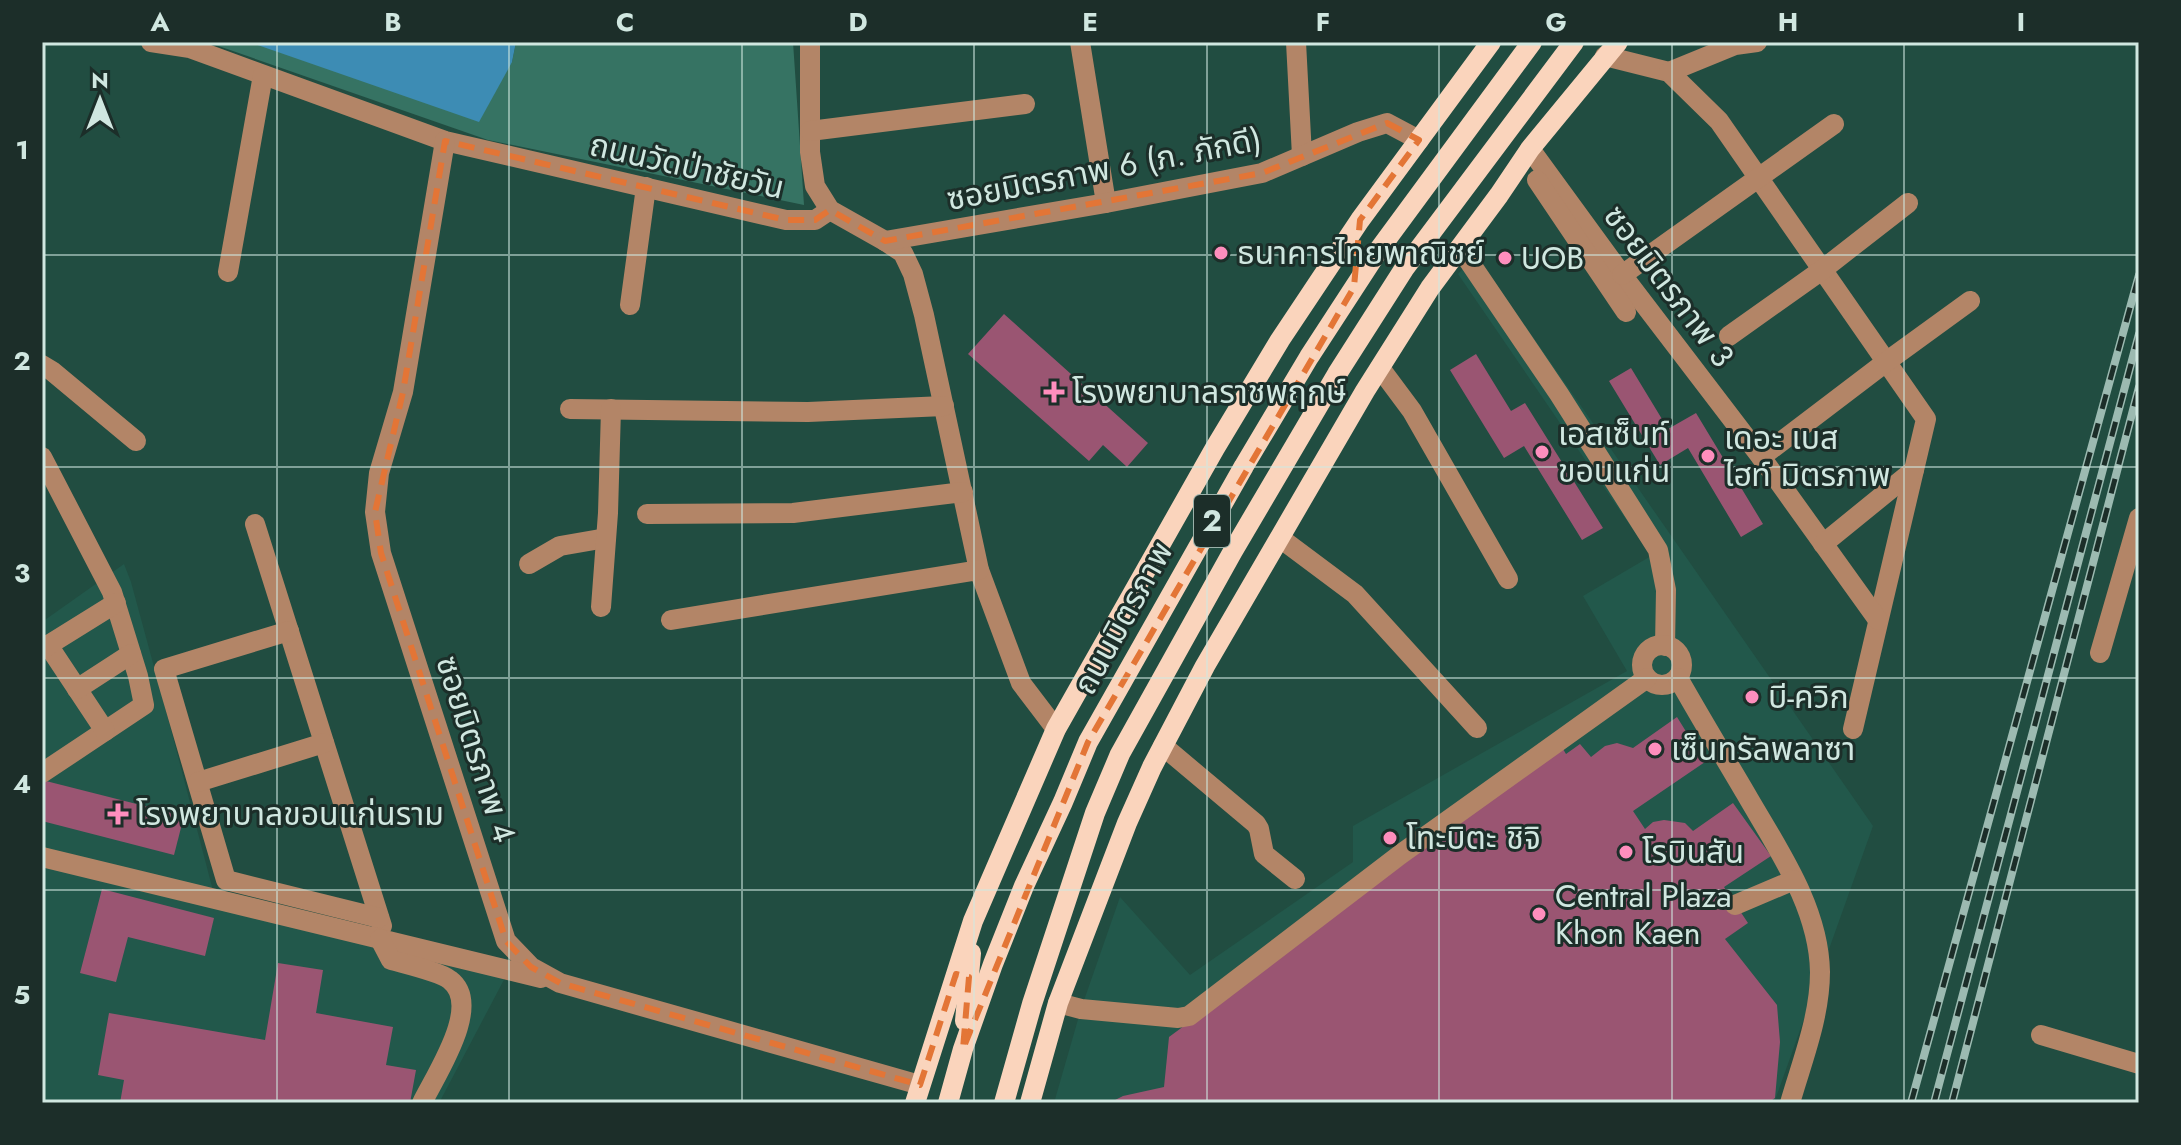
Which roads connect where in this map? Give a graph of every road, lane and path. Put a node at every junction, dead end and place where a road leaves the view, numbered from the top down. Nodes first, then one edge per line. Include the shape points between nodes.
1 (151, 42) edge
2 (810, 42) edge
3 (1080, 42) edge
4 (1296, 42) edge
5 (1491, 42) edge
6 (1532, 42) edge
7 (1574, 42) edge
8 (1757, 42) edge
9 (1612, 49) edge
10 (1669, 72) junction
11 (263, 75) junction
12 (1025, 104) dead end
13 (1834, 124) dead end
14 (810, 131) junction
15 (1419, 140) junction
16 (445, 141) junction
17 (1527, 154) junction
18 (1302, 156) junction
19 (1757, 177) junction
20 (646, 187) junction
21 (1106, 203) junction
22 (1908, 203) dead end
23 (830, 210) junction
24 (1360, 220) junction
25 (885, 241) junction
26 (1460, 248) junction
27 (1822, 270) junction
28 (228, 272) dead end
29 (1622, 275) junction
30 (1354, 287) junction
31 (1430, 288) junction
32 (1970, 301) dead end
33 (1382, 303) junction
34 (630, 305) dead end
35 (1626, 312) dead end
36 (1729, 336) dead end
37 (1886, 362) junction
38 (42, 365) edge
39 (1380, 368) junction
40 (944, 406) junction
41 (570, 409) dead end
42 (611, 409) junction
43 (136, 441) dead end
44 (42, 457) edge
45 (1761, 457) junction
46 (1914, 470) junction
47 (963, 492) junction
48 (647, 514) dead end
49 (2139, 518) edge
50 (255, 524) dead end
51 (606, 538) junction
52 (1280, 538) junction
53 (1823, 544) junction
54 (529, 564) dead end
55 (979, 570) junction
56 (1508, 579) dead end
57 (116, 603) junction
58 (601, 607) dead end
59 (671, 620) dead end
60 (1878, 620) junction
61 (289, 631) junction
62 (1665, 646) junction
63 (45, 647) edge
64 (2100, 653) dead end
65 (131, 654) junction
66 (164, 669) junction
67 (138, 676) junction
68 (1647, 678) junction
69 (1678, 678) junction
70 (77, 689) junction
71 (1477, 728) dead end
72 (1056, 729) junction
73 (1853, 729) dead end
74 (105, 731) junction
75 (324, 743) junction
76 (1163, 746) junction
77 (42, 773) edge
78 (198, 782) junction
79 (42, 857) edge
80 (1295, 879) dead end
81 (1794, 880) junction
82 (1735, 905) dead end
83 (379, 918) junction
84 (973, 921) junction
85 (383, 940) junction
86 (1050, 951) junction
87 (560, 983) junction
88 (1058, 1003) junction
89 (2041, 1035) dead end
90 (963, 1049) junction
91 (2139, 1064) edge
92 (1039, 1072) junction
93 (917, 1094) edge
94 (422, 1103) edge
95 (948, 1103) edge
96 (1004, 1103) edge
97 (1030, 1103) edge
98 (1790, 1103) edge

1 - 11 street, ถนนวัดป่าชัยวัน via 190,48
2 - 14 street
3 - 21 street
4 - 18 street
5 - 15 main road, ถนนมิตรภาพ / 2
6 - 30 main road, ถนนมิตรภาพ / 2
7 - 33 main road, ถนนมิตรภาพ / 2
8 - 10 street via 1735,45
9 - 10 street
9 - 17 main road, 2
10 - 19 street via 1719,121
11 - 16 street, ถนนวัดป่าชัยวัน
11 - 28 street
12 - 14 street
13 - 19 street
14 - 23 street via 815,186
15 - 18 street, ซอยมิตรภาพ 6 (ภ. ภักดี) via 1387,123
15 - 24 main road, ถนนมิตรภาพ / 2
16 - 20 street, ถนนวัดป่าชัยวัน
16 - 87 street, ซอยมิตรภาพ 4 via 403,392 379,473 375,512 381,553 506,941 531,967
17 - 26 main road, 2
17 - 29 street, ซอยมิตรภาพ 3
17 - 35 street
18 - 21 street, ซอยมิตรภาพ 6 (ภ. ภักดี) via 1262,173
19 - 27 street
19 - 29 street
20 - 23 street, ถนนวัดป่าชัยวัน via 786,220 815,220
20 - 34 street
21 - 25 street, ซอยมิตรภาพ 6 (ภ. ภักดี)
22 - 27 street
23 - 25 street
24 - 30 main road
24 - 72 main road, ถนนมิตรภาพ / 2 via 1215,448
25 - 40 street via 903,253 913,274
26 - 31 main road, 2
26 - 62 street via 1658,550 1666,590
27 - 36 street
27 - 37 street
29 - 45 street, ซอยมิตรภาพ 3
30 - 90 main road, ถนนมิตรภาพ / 2 via 1244,466 1088,742 1024,886
31 - 33 main road
31 - 39 main road, 2
32 - 37 street
33 - 86 main road, ถนนมิตรภาพ / 2 via 1233,551 1120,754
37 - 45 street
37 - 46 street via 1926,419
38 - 43 street
39 - 52 main road, 2
39 - 56 street via 1412,411
40 - 42 street via 808,412
40 - 47 street
41 - 42 street
42 - 51 street
44 - 57 street
45 - 53 street, ซอยมิตรภาพ 3
46 - 53 street
46 - 60 street
47 - 48 street via 793,513
47 - 55 street
49 - 64 street
50 - 61 street
51 - 54 street via 560,546
51 - 58 street
52 - 71 street via 1355,594
52 - 76 main road, 2
53 - 60 street, ซอยมิตรภาพ 3
55 - 59 street
55 - 72 street via 1021,683
57 - 63 street
57 - 65 street
60 - 73 street
61 - 66 street
61 - 75 street
62 - 68 street via 1645,656
62 - 69 street via 1680,656
63 - 70 street
65 - 67 street
65 - 70 street
66 - 67 street
66 - 78 street
67 - 74 street via 144,705
68 - 69 street via 1664,685
68 - 88 street via 1401,854 1189,1016
69 - 81 street
70 - 74 street
72 - 84 main road, ถนนมิตรภาพ
74 - 77 street
75 - 78 street
75 - 83 street
76 - 80 street via 1256,824 1264,854
76 - 88 main road, 2
78 - 83 street via 226,880
79 - 85 street
81 - 82 street
81 - 98 street via 1808,912 1820,975 1814,1022
83 - 85 street
84 - 90 main road
84 - 93 main road, ถนนมิตรภาพ
85 - 87 street
85 - 94 street via 391,960 449,978 461,992 457,1032
86 - 92 main road
86 - 96 main road, ถนนมิตรภาพ
87 - 93 street, ซอยมิตรภาพ 4
88 - 92 main road
89 - 91 street
90 - 95 main road, ถนนมิตรภาพ
92 - 97 main road

